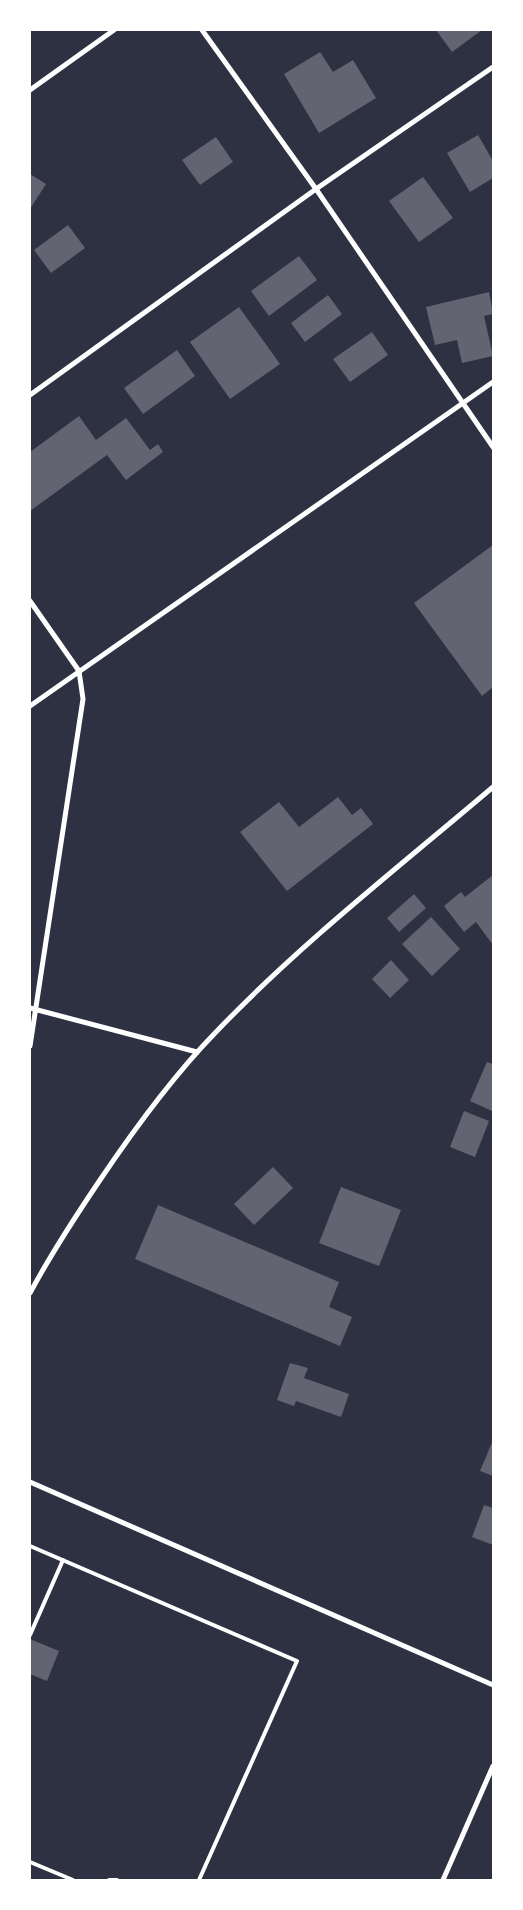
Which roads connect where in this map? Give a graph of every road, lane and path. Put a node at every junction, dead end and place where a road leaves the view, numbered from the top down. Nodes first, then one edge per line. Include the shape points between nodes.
1 (114, 30) edge
2 (202, 30) edge
3 (493, 67) edge
4 (30, 90) edge
5 (316, 189) junction
6 (493, 382) edge
7 (30, 395) edge
8 (462, 404) junction
9 (493, 447) edge
10 (30, 601) edge
11 (79, 671) junction
12 (30, 706) edge
13 (493, 787) edge
14 (30, 1008) edge
15 (37, 1009) junction
16 (30, 1046) edge
17 (197, 1052) junction
18 (30, 1293) edge
19 (30, 1482) edge
20 (30, 1546) edge
21 (63, 1560) junction
22 (30, 1635) edge
23 (493, 1685) edge
24 (493, 1766) edge
25 (30, 1862) edge
26 (74, 1880) edge
27 (109, 1880) edge
28 (118, 1880) edge
29 (199, 1880) edge
30 (443, 1880) edge

1 - 4 street
2 - 5 street
3 - 5 street
5 - 7 street
5 - 8 street
6 - 8 street
8 - 9 street
8 - 11 street
10 - 11 street
11 - 12 street
11 - 15 street via 83,699
13 - 17 street via 244,1002
14 - 15 street
15 - 16 street
15 - 17 street
17 - 18 street via 118,1153 59,1242
19 - 23 street
20 - 21 lane
21 - 22 lane
21 - 29 lane via 297,1661
24 - 30 street
25 - 26 lane
27 - 28 lane

